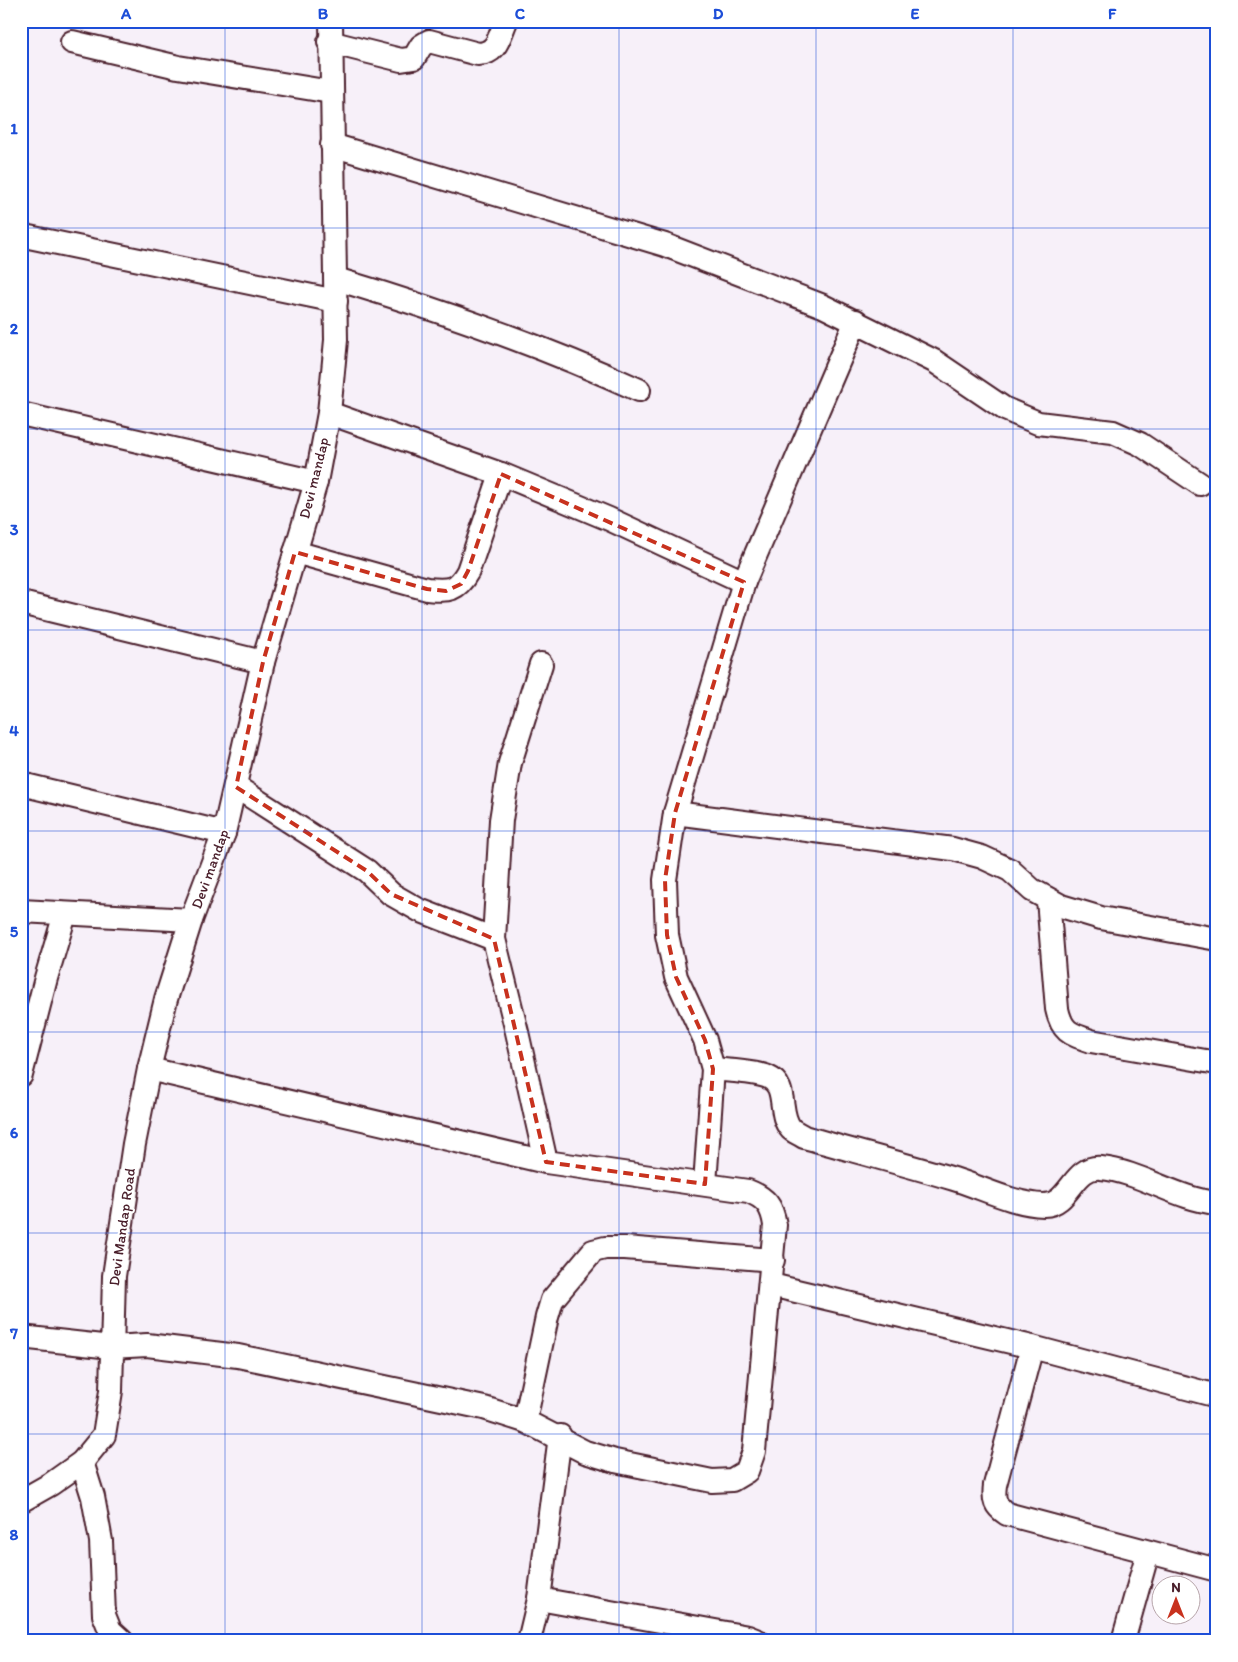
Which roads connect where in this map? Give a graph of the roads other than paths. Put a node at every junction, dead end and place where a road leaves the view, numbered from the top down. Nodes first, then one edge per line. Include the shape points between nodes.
1 (506, 21) edge
2 (330, 31) edge
3 (72, 42) dead end
4 (331, 92) junction
5 (332, 145) junction
6 (29, 237) dead end
7 (336, 290) junction
8 (856, 321) junction
9 (639, 390) dead end
10 (329, 413) junction
11 (21, 414) edge
12 (502, 474) junction
13 (316, 482) junction
14 (1200, 484) dead end
15 (294, 552) junction
16 (744, 582) junction
17 (21, 603) edge
18 (263, 662) junction
19 (541, 664) dead end
20 (21, 784) edge
21 (236, 787) junction
22 (675, 813) junction
23 (224, 833) junction
24 (1048, 899) junction
25 (21, 911) edge
26 (66, 914) junction
27 (191, 920) junction
28 (1217, 939) edge
29 (494, 940) junction
30 (1217, 1063) edge
31 (149, 1069) junction
32 (713, 1069) junction
33 (21, 1075) edge
34 (546, 1162) junction
35 (705, 1184) junction
36 (1217, 1203) edge
37 (773, 1260) junction
38 (771, 1285) junction
39 (21, 1337) edge
40 (111, 1347) junction
41 (1032, 1347) junction
42 (1217, 1396) edge
43 (525, 1420) junction
44 (560, 1436) junction
45 (82, 1462) junction
46 (24, 1497) edge
47 (1148, 1552) junction
48 (1217, 1570) edge
49 (539, 1599) junction
50 (122, 1641) edge
51 (529, 1641) edge
52 (758, 1641) edge
53 (1123, 1641) edge

1 - 2 street via 495,46 486,54 429,41 421,46 414,58 401,60
2 - 4 street, Devi mandap
3 - 4 street via 178,67
4 - 5 street, Devi mandap
5 - 7 street, Devi mandap
5 - 8 street via 665,245
6 - 7 street
7 - 9 street via 490,328 574,360
7 - 10 street, Devi mandap via 336,340
8 - 14 street via 934,361 1005,410 1038,423 1113,432 1140,444
8 - 16 street
10 - 12 street
10 - 13 street, Devi mandap
11 - 13 street
12 - 15 street via 468,571 461,584 446,591 427,590
12 - 16 street via 609,519
13 - 15 street, Devi mandap
15 - 18 street, Devi mandap
16 - 22 street
17 - 18 street
18 - 21 street, Devi mandap
19 - 29 street via 510,763 501,820
20 - 23 street
21 - 23 street, Devi mandap
21 - 29 street via 367,871 391,894 419,910
22 - 24 street via 953,849 982,857 1010,870 1032,890
22 - 32 street via 665,880 667,935 676,977 705,1040
23 - 27 street, Devi mandap
24 - 28 street via 1101,918
24 - 30 street via 1060,1024 1072,1035 1091,1041
25 - 26 street
26 - 27 street
26 - 33 street
27 - 31 street, Devi Mandap Road
29 - 34 street
31 - 34 street
31 - 40 street, Devi Mandap Road via 114,1276
32 - 35 street
32 - 36 street via 767,1076 780,1090 784,1117 790,1129 804,1137 954,1179 1027,1204 1048,1205 1062,1197 1082,1172 1099,1168 1118,1171 1177,1193
34 - 35 street
35 - 37 street via 748,1190 762,1196 773,1209
37 - 38 street
37 - 43 street via 625,1248 593,1251 552,1300
38 - 41 street
38 - 44 street via 754,1451 746,1471 732,1480 712,1482 585,1452
39 - 40 street
40 - 43 street via 147,1345 238,1356 484,1408
40 - 45 street, Devi Mandap Road via 111,1391 104,1435
41 - 42 street
41 - 47 street via 995,1485 993,1498 997,1507 1007,1514
43 - 44 street
44 - 49 street
45 - 46 street, Devi Mandap Road via 51,1484
45 - 50 street via 101,1540 104,1615 110,1630
47 - 48 street
47 - 53 street
49 - 51 street
49 - 52 street

